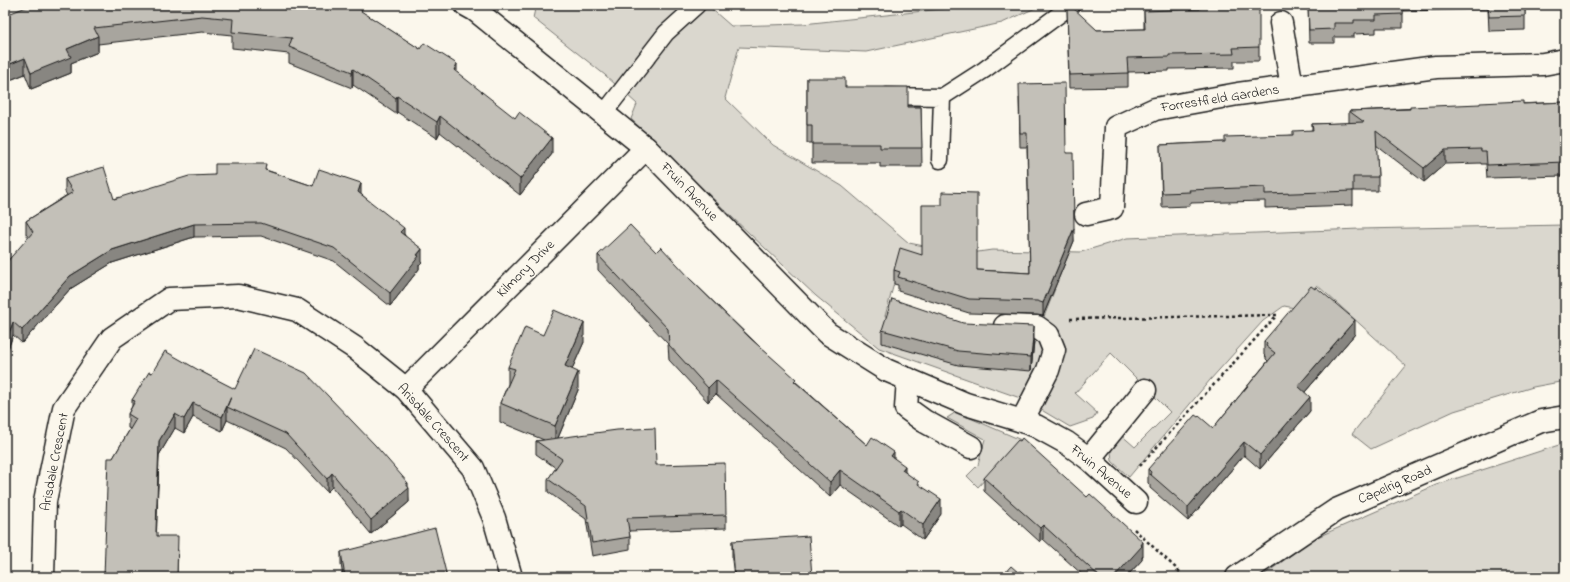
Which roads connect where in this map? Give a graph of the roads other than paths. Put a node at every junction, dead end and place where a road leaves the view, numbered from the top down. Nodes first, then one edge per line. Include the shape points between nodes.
1 (466, 5) edge
2 (697, 5) edge
3 (1072, 5) edge
4 (1281, 23) dead end
5 (1565, 60) edge
6 (1292, 87) junction
7 (871, 95) edge
8 (942, 97) junction
9 (604, 113) junction
10 (646, 148) junction
11 (940, 160) dead end
12 (1086, 214) dead end
13 (982, 325) edge
14 (908, 379) junction
15 (406, 389) junction
16 (1145, 390) dead end
17 (1565, 417) edge
18 (1022, 421) junction
19 (971, 447) dead end
20 (1089, 459) junction
21 (1129, 495) road end
22 (43, 577) edge
23 (511, 577) edge
24 (1236, 577) edge

1 - 9 street, Fruin Avenue
2 - 9 lane via 666,34
3 - 8 lane via 984,70
4 - 6 street, Forrestfield Gardens
5 - 6 street, Forrestfield Gardens via 1544,64 1436,67
6 - 12 street, Forrestfield Gardens via 1155,109 1116,127 1112,208
7 - 8 lane
8 - 11 lane
9 - 10 street, Fruin Avenue
10 - 14 street, Fruin Avenue via 827,333 886,370
10 - 15 street, Kilmory Drive
13 - 18 street via 1037,327 1048,335 1054,350 1048,370
14 - 18 street, Fruin Avenue via 966,404
14 - 19 street via 906,408
15 - 22 street, Arisdale Crescent via 355,348 297,310 238,296 169,299 112,338 64,408 45,500
15 - 23 street, Arisdale Crescent via 473,468 494,518
16 - 20 street
17 - 24 street, Capelrig Road via 1541,421 1336,510
18 - 20 street, Fruin Avenue via 1067,443
20 - 21 street, Fruin Avenue

